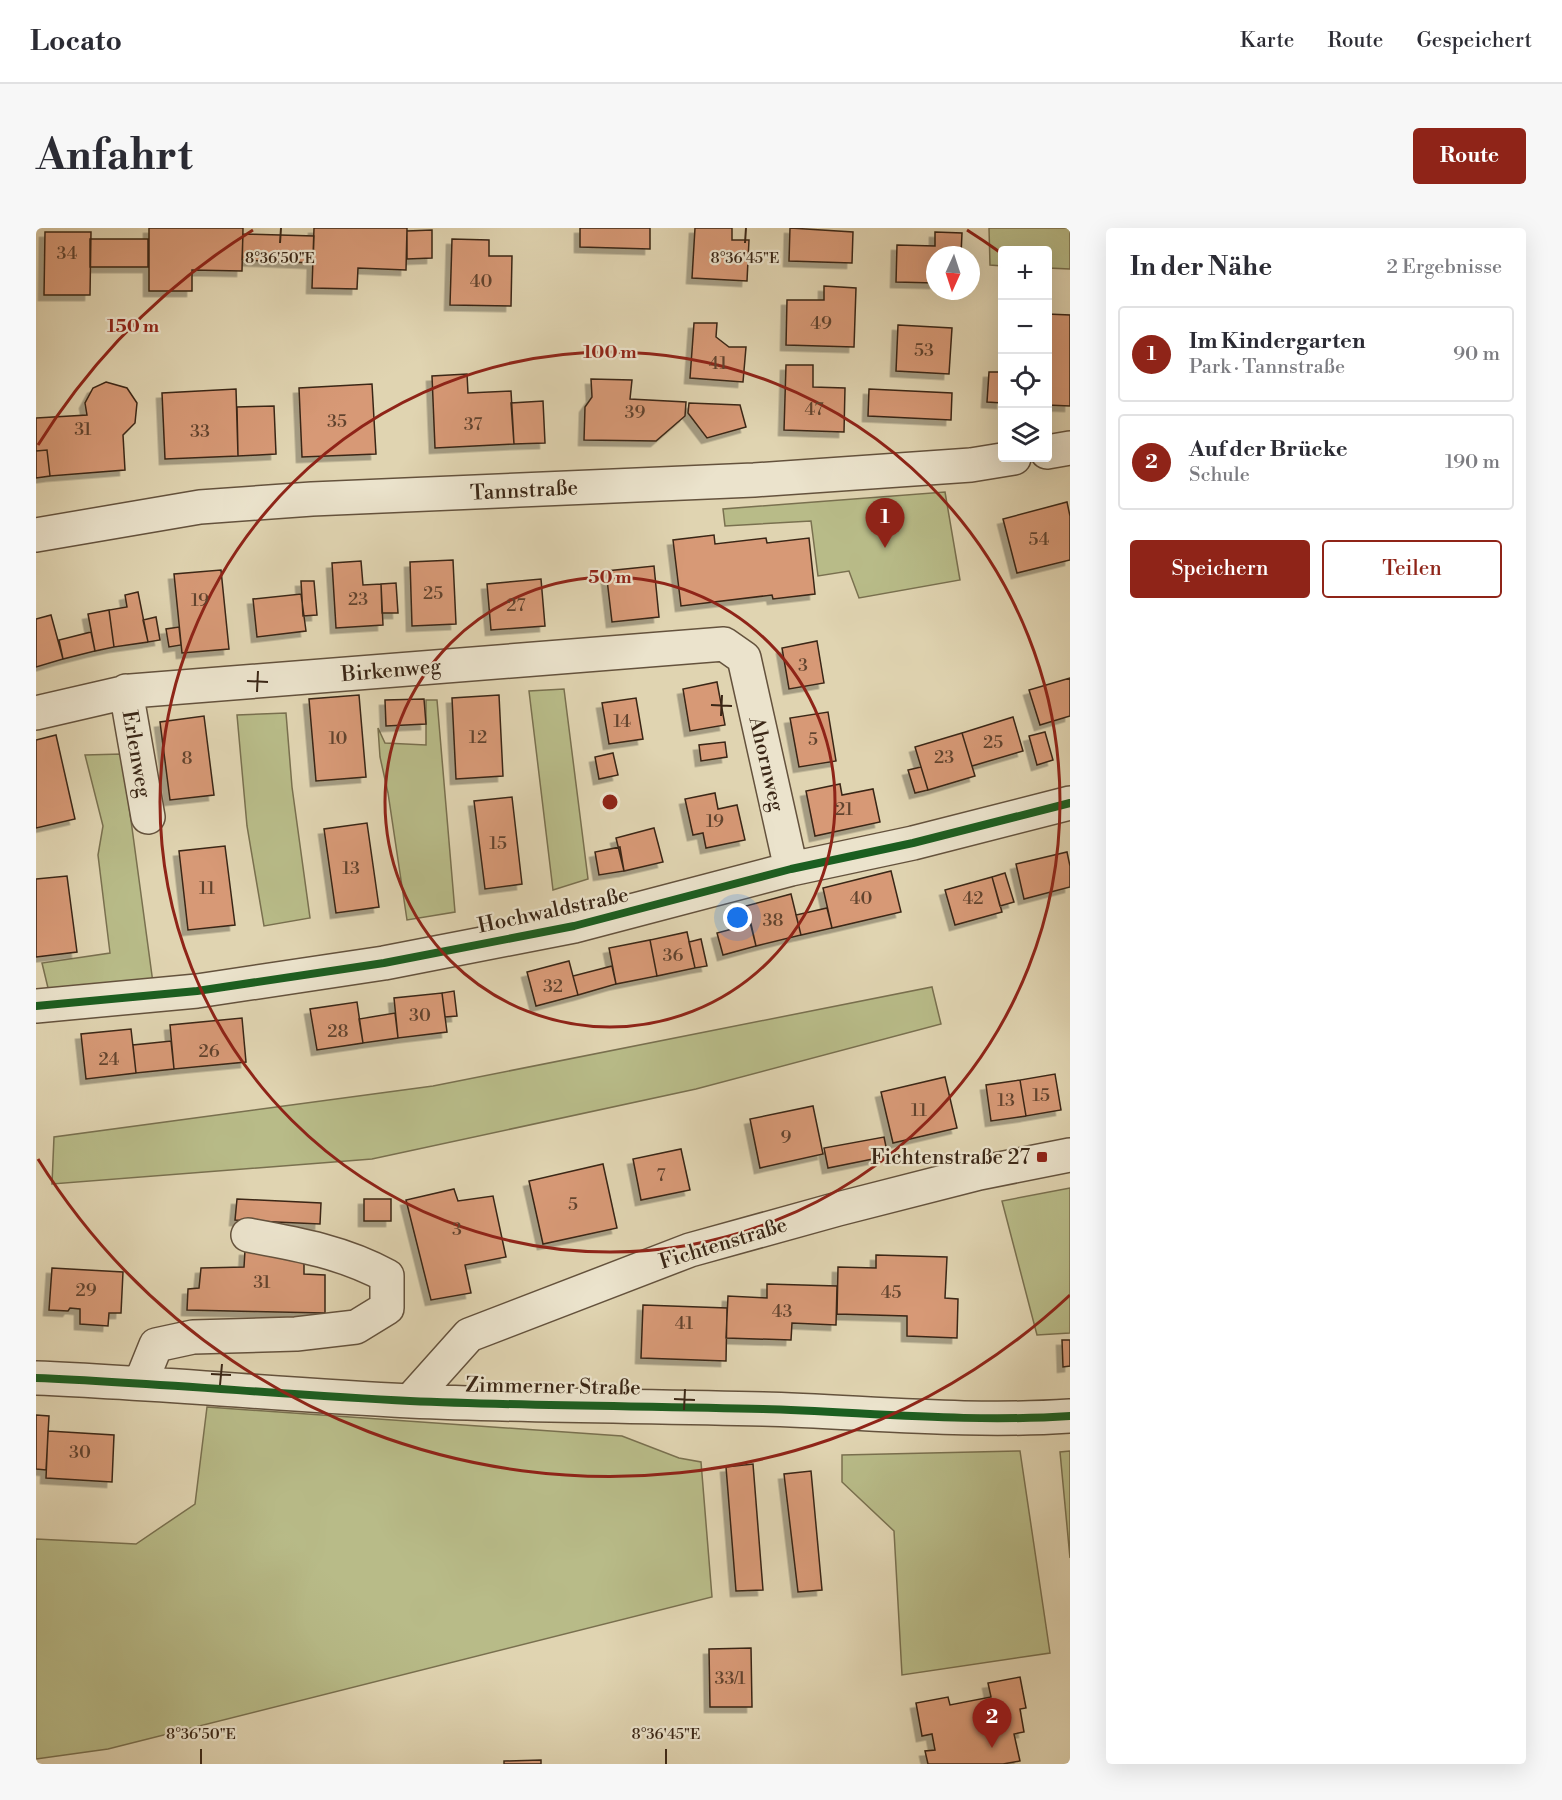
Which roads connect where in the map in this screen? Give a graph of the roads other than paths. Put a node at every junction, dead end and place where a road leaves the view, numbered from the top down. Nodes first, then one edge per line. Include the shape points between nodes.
1 (1070, 448) edge
2 (1052, 451) edge
3 (998, 461) edge
4 (36, 535) edge
5 (744, 658) joint
6 (126, 691) junction
7 (36, 713) edge
8 (1070, 803) edge
9 (148, 817) dead end
10 (791, 869) junction
11 (36, 1006) edge
12 (1070, 1155) edge
13 (248, 1235) dead end
14 (36, 1378) edge
15 (141, 1382) junction
16 (410, 1401) junction
17 (1070, 1416) edge

1 - 2 street
3 - 4 street, Tannstraße via 754,480 212,506
5 - 6 street, Birkenweg via 724,644
5 - 10 street, Ahornweg
6 - 7 street, Birkenweg
6 - 9 street, Erlenweg
8 - 10 street, Hochwaldstraße
10 - 11 street, Hochwaldstraße via 574,926 384,963 197,992
12 - 16 street, Fichtenstraße via 979,1173 690,1250 469,1335
13 - 15 street via 364,1263 387,1276 387,1308 356,1327 296,1334 193,1337 156,1345
14 - 15 street, Zimmerner Straße
15 - 16 street, Zimmerner Straße
16 - 17 street, Zimmerner Straße via 912,1416

